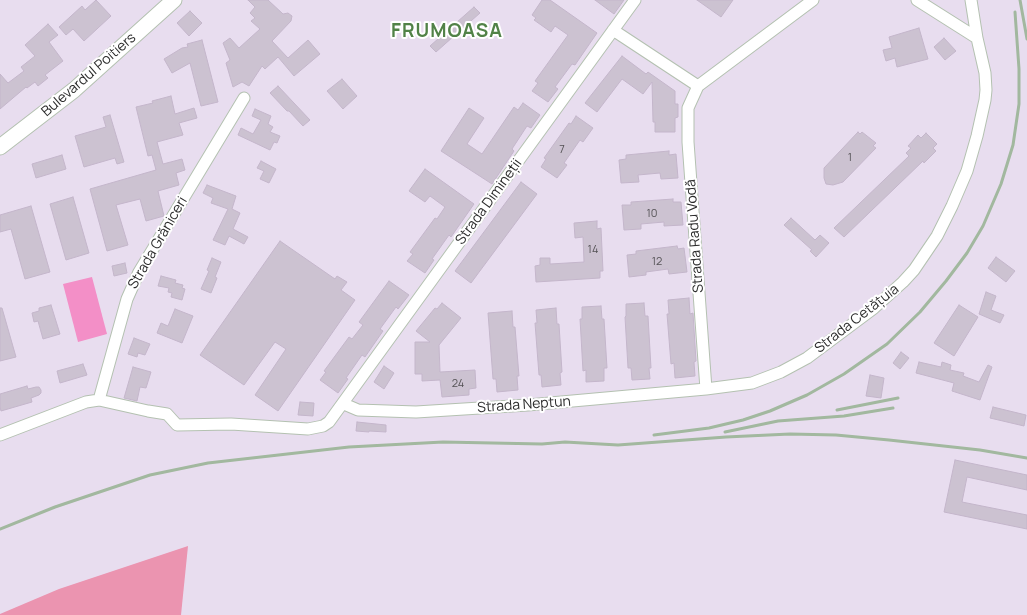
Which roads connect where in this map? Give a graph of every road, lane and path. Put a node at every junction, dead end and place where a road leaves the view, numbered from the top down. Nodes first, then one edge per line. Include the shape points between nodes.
1 (160, 0) edge
2 (174, 0) edge
3 (635, 0) edge
4 (813, 0) edge
5 (917, 0) edge
6 (971, 0) edge
7 (613, 30) junction
8 (977, 38) junction
9 (698, 86) junction
10 (244, 98) dead end
11 (0, 136) edge
12 (0, 147) edge
13 (706, 389) junction
14 (99, 400) junction
15 (344, 404) junction
16 (0, 435) edge

1 - 11 main road, Bulevardul Poitiers via 68,83
2 - 12 main road, Bulevardul Poitiers via 74,90
3 - 7 street, Strada Dimineții
4 - 9 street, Strada Radu Vodă
5 - 8 street
6 - 8 street, Strada Cetățuia
7 - 9 street
7 - 15 street, Strada Dimineții
8 - 13 street, Strada Cetățuia via 986,90 977,136 952,206 914,270 874,308 807,358 752,382
9 - 13 street, Strada Radu Vodă via 688,108 688,133
10 - 14 street, Strada Grăniceri via 139,272 127,299
13 - 15 street, Strada Neptun via 416,412 358,410
14 - 15 street via 167,414 177,425 231,424 308,429 329,422
14 - 16 street

